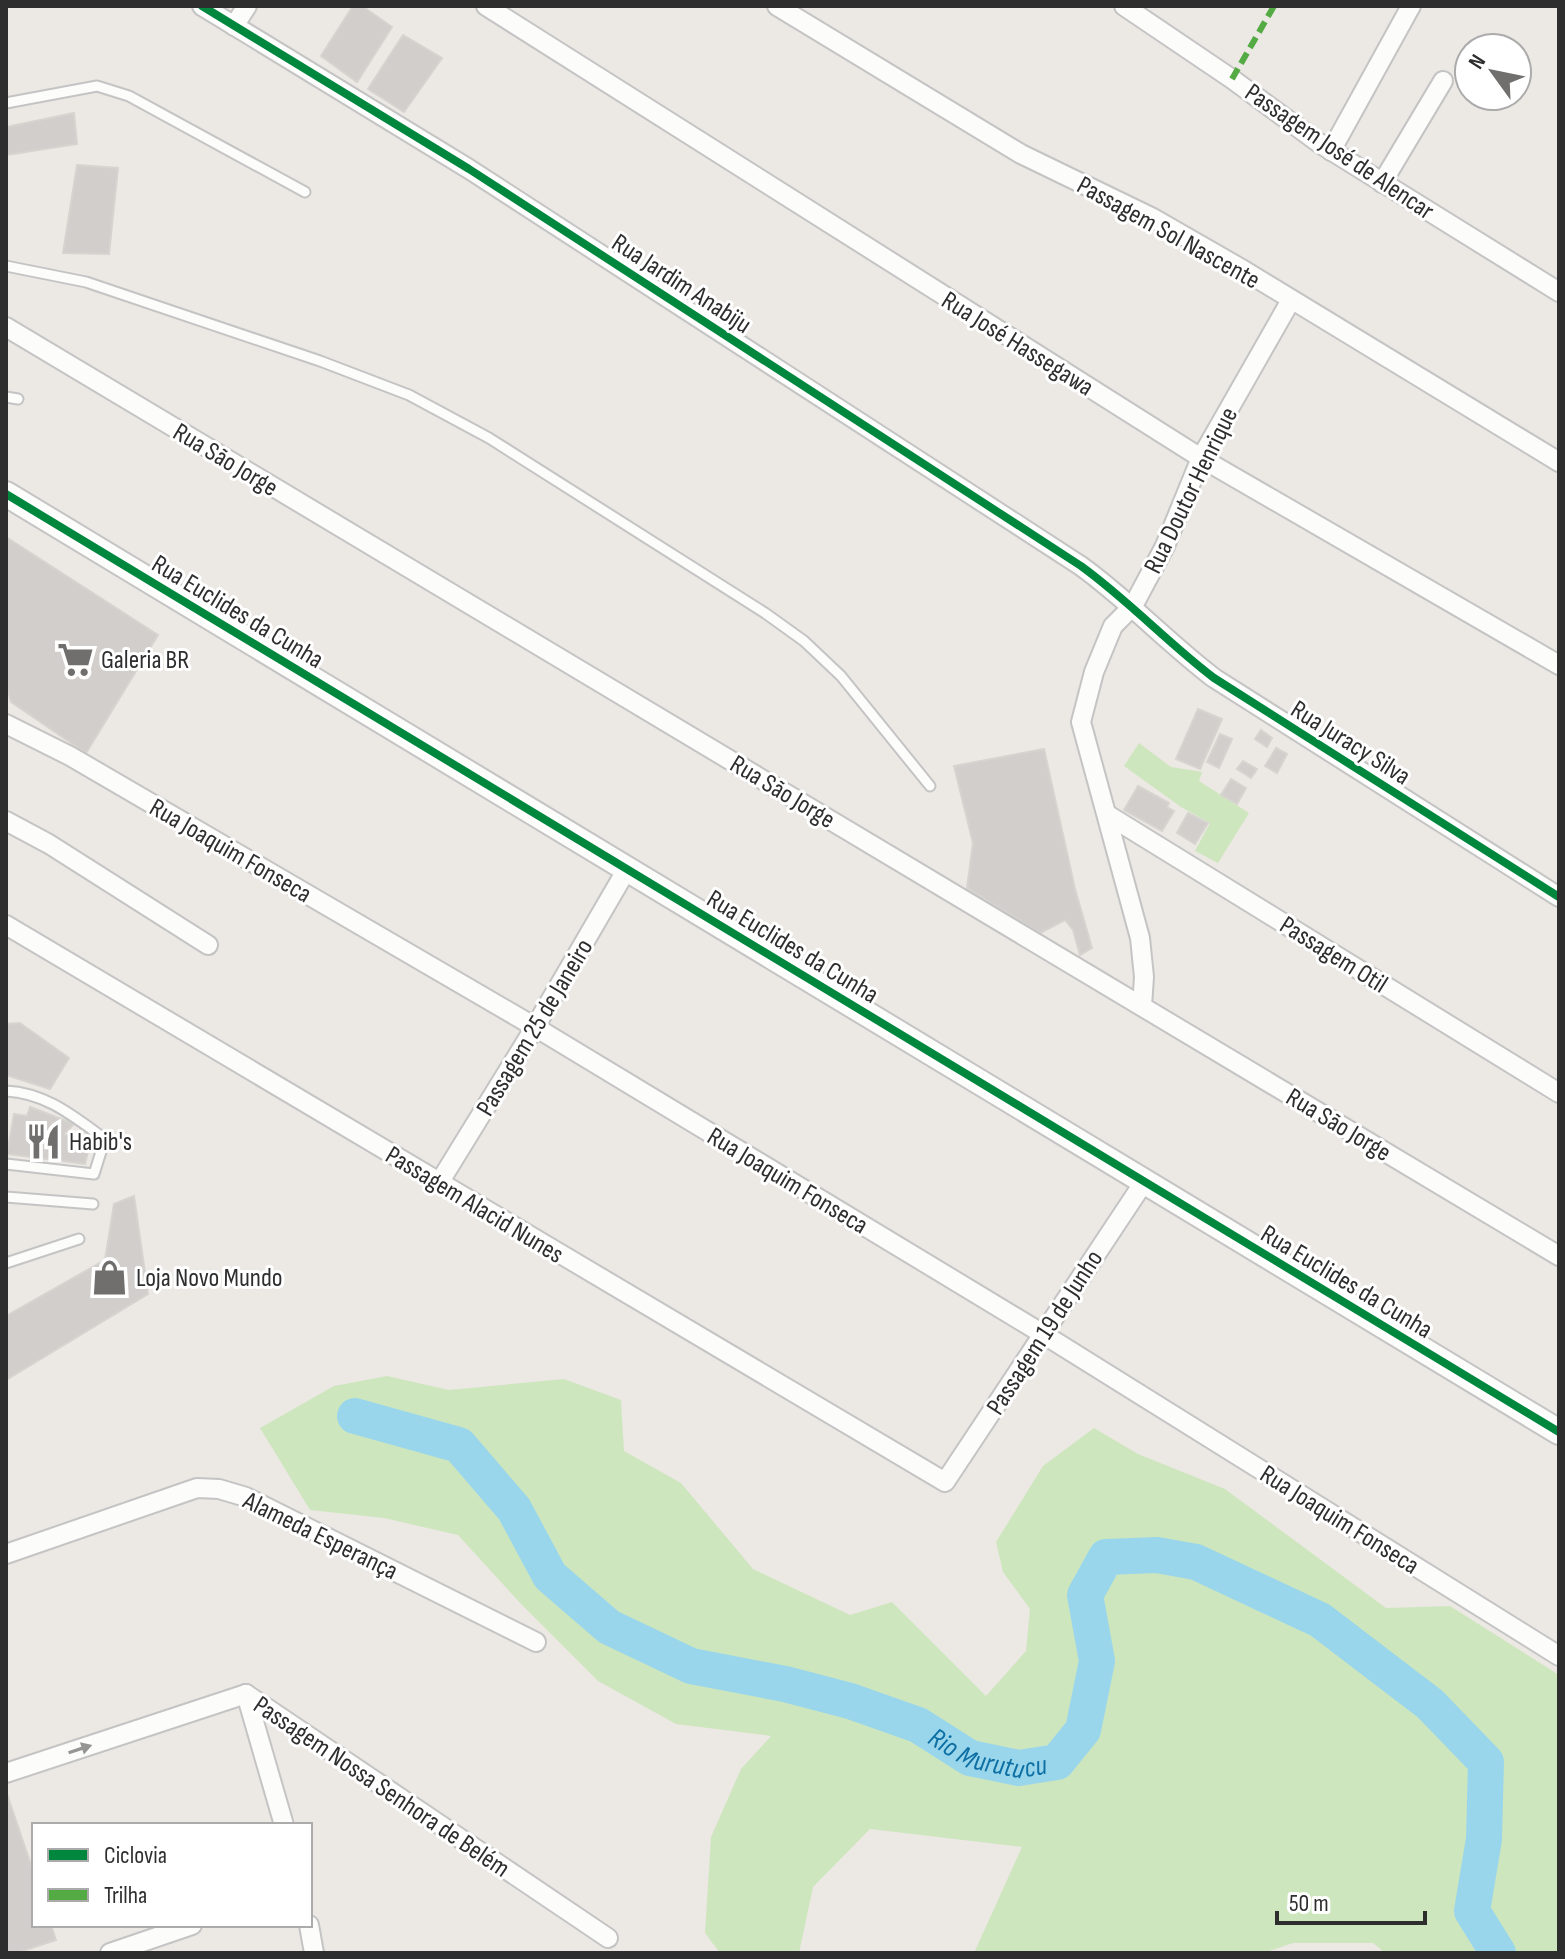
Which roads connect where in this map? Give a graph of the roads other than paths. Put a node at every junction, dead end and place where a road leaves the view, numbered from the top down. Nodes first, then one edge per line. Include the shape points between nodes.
1 (202, 6) edge
2 (247, 6) edge
3 (486, 6) edge
4 (777, 6) edge
5 (1124, 6) edge
6 (1411, 6) edge
7 (234, 26) junction
8 (1443, 81) dead end
9 (6, 103) edge
10 (1331, 151) junction
11 (1382, 183) junction
12 (305, 192) dead end
13 (6, 266) edge
14 (1559, 292) edge
15 (1291, 300) junction
16 (6, 327) edge
17 (6, 397) edge
18 (18, 399) dead end
19 (1201, 458) junction
20 (1559, 462) edge
21 (6, 494) edge
22 (1133, 606) junction
23 (1559, 665) edge
24 (6, 724) edge
25 (930, 786) dead end
26 (1108, 815) junction
27 (6, 821) edge
28 (627, 869) junction
29 (1559, 897) edge
30 (6, 925) edge
31 (208, 945) dead end
32 (1142, 1006) junction
33 (535, 1027) junction
34 (6, 1091) edge
35 (1559, 1093) edge
36 (6, 1164) edge
37 (1144, 1182) junction
38 (439, 1183) junction
39 (6, 1197) edge
40 (93, 1204) dead end
41 (79, 1239) dead end
42 (1559, 1256) edge
43 (6, 1263) edge
44 (1043, 1334) junction
45 (1559, 1432) edge
46 (945, 1482) joint
47 (6, 1554) edge
48 (536, 1642) dead end
49 (1559, 1655) edge
50 (246, 1694) junction
51 (6, 1773) edge
52 (283, 1823) edge
53 (186, 1927) edge
54 (309, 1927) edge
55 (608, 1938) dead end
56 (110, 1953) edge
57 (314, 1953) edge

1 - 7 street, Rua Jardim Anabiju
2 - 7 street
3 - 19 street, Rua José Hassegawa
4 - 15 street, Passagem Sol Nascente via 1021,154 1153,218
5 - 10 street, Passagem José de Alencar
6 - 10 street
7 - 22 street, Rua Jardim Anabiju via 483,178 1081,566
8 - 11 street
9 - 12 lane via 97,86 129,96
10 - 11 street, Passagem José de Alencar
11 - 14 street, Passagem José de Alencar
13 - 25 lane via 86,282 320,361 409,395 489,438 804,641 841,676
15 - 19 street, Rua Doutor Henrique
15 - 20 street, Passagem Sol Nascente
16 - 32 street, Rua São Jorge
17 - 18 lane
19 - 22 street, Rua Doutor Henrique via 1165,546
19 - 23 street, Rua José Hassegawa
21 - 28 street, Rua Euclides da Cunha
22 - 26 street, Rua Doutor Henrique via 1113,626 1081,722
22 - 29 street, Rua Juracy Silva via 1214,678
24 - 33 street, Rua Joaquim Fonseca via 70,756
26 - 32 street, Rua Doutor Henrique via 1140,938
26 - 35 street, Passagem Otil
27 - 31 street
28 - 33 street, Passagem 25 de Janeiro
28 - 37 street, Rua Euclides da Cunha
30 - 38 street, Passagem Alacid Nunes
32 - 42 street, Rua São Jorge
33 - 38 street, Passagem 25 de Janeiro
33 - 44 street, Rua Joaquim Fonseca
34 - 36 lane via 29,1092 60,1106 105,1139 94,1174
37 - 44 street, Passagem 19 de Junho
37 - 45 street, Rua Euclides da Cunha
38 - 46 street, Passagem Alacid Nunes
39 - 40 lane
41 - 43 lane
44 - 46 street, Passagem 19 de Junho
44 - 49 street, Rua Joaquim Fonseca
47 - 48 street, Alameda Esperança via 197,1488 219,1489 246,1497
51 -> 50 street, Passagem Nossa Senhora de Belém
50 - 52 street
50 - 55 street, Passagem Nossa Senhora de Belém
53 - 56 street
54 - 57 street

